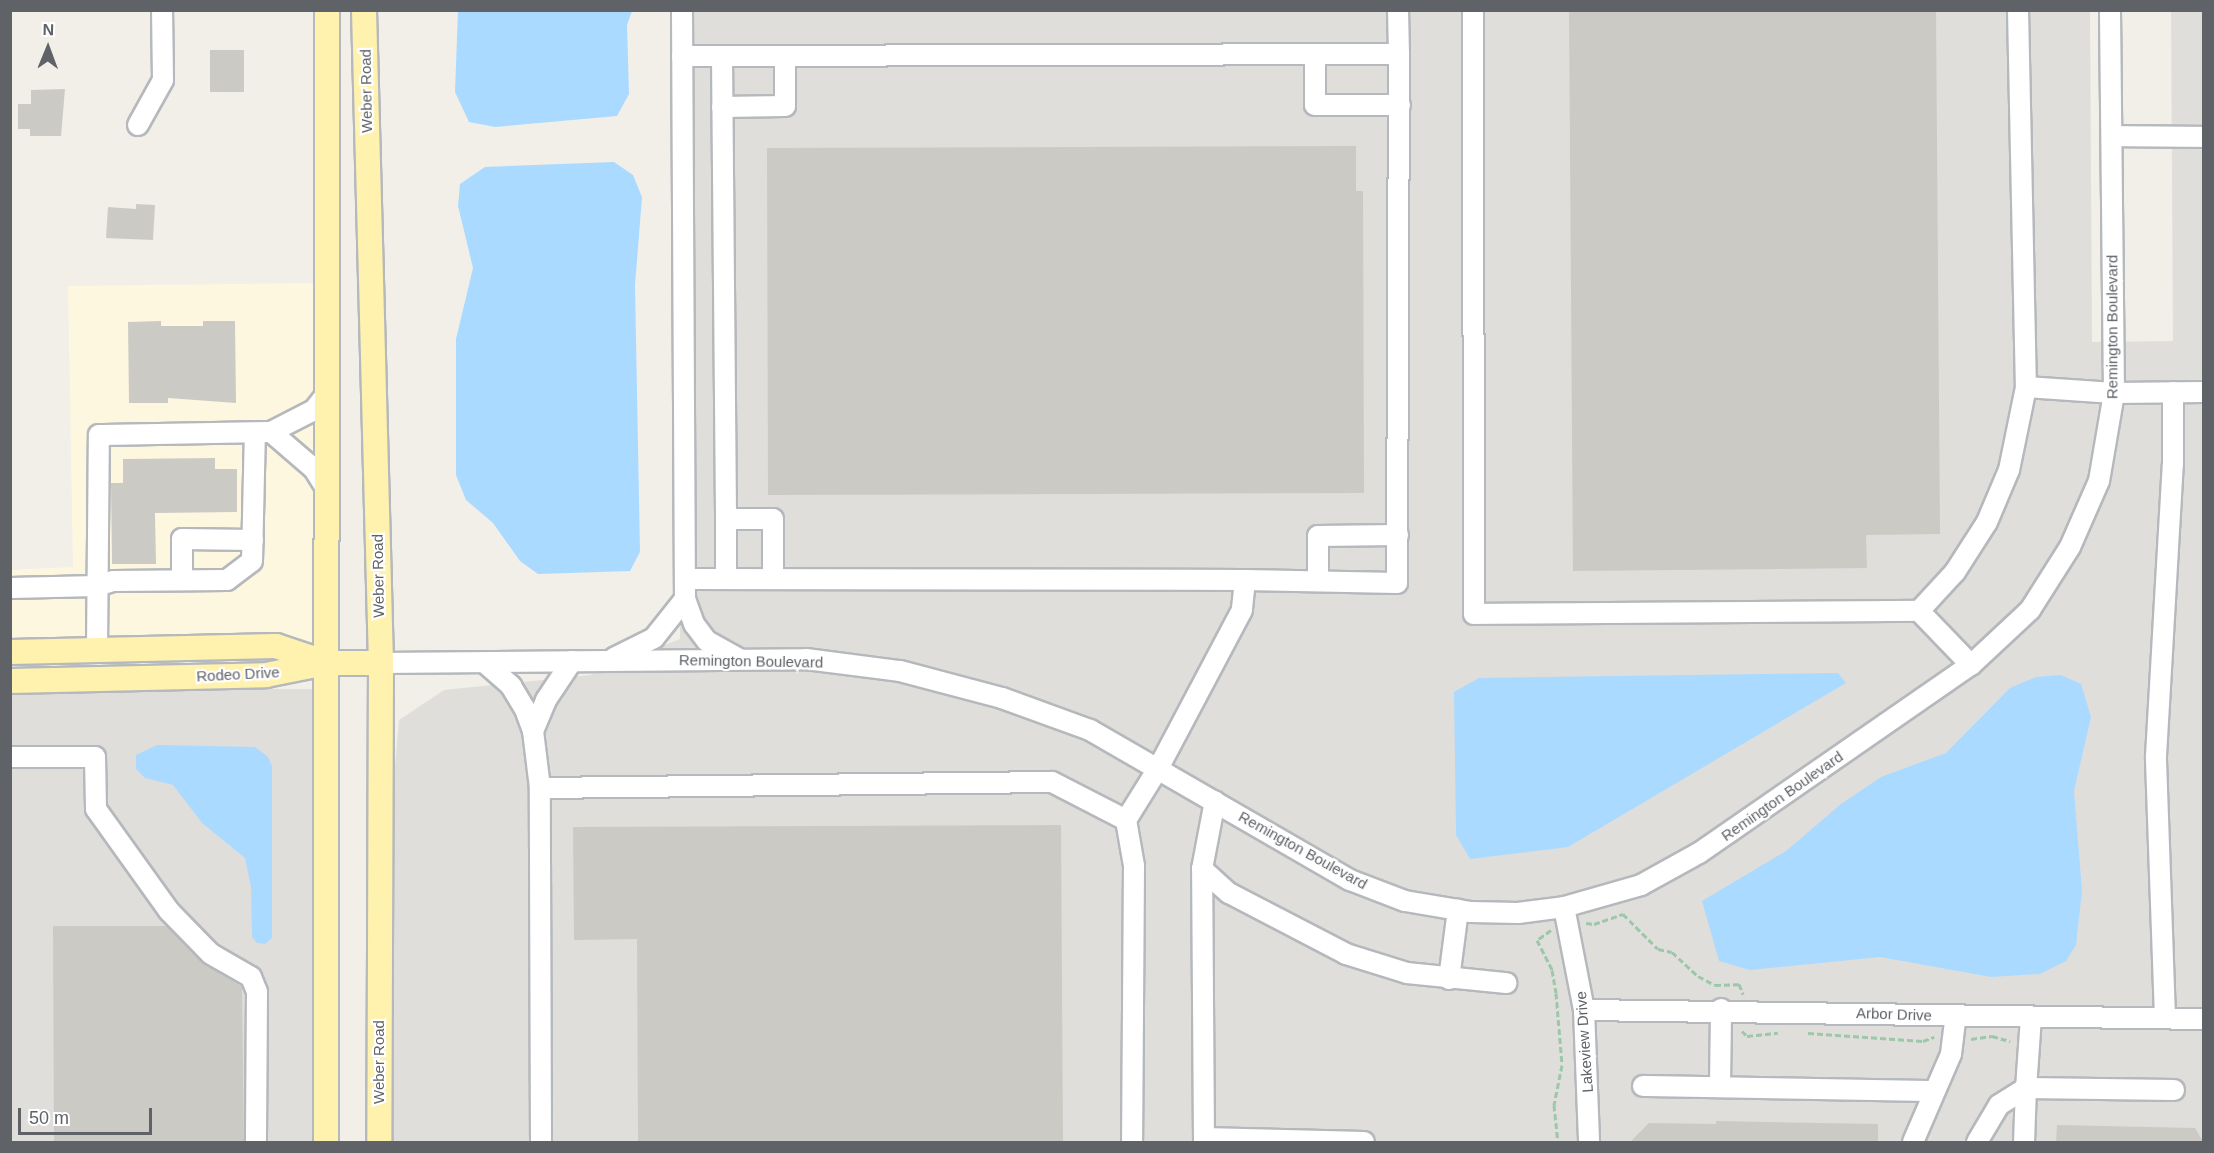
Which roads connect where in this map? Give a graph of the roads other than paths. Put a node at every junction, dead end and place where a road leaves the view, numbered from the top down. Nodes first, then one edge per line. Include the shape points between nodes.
1 (162, 10) edge
2 (327, 10) edge
3 (364, 10) edge
4 (682, 10) edge
5 (1398, 10) edge
6 (1473, 10) edge
7 (2018, 10) edge
8 (2110, 10) edge
9 (1399, 54) junction
10 (1315, 55) junction
11 (682, 56) junction
12 (722, 56) junction
13 (785, 56) junction
14 (1400, 105) junction
15 (722, 107) junction
16 (138, 125) dead end
17 (2112, 136) junction
18 (2204, 137) edge
19 (2026, 387) junction
20 (2173, 392) junction
21 (2204, 392) edge
22 (2114, 393) junction
23 (325, 396) junction
24 (263, 432) junction
25 (326, 488) junction
26 (726, 519) junction
27 (1398, 535) junction
28 (253, 540) junction
29 (685, 579) junction
30 (726, 579) junction
31 (773, 579) junction
32 (1245, 579) junction
33 (182, 580) junction
34 (1318, 581) junction
35 (98, 586) junction
36 (10, 588) edge
37 (685, 599) junction
38 (1919, 611) junction
39 (98, 650) junction
40 (10, 652) edge
41 (739, 659) junction
42 (572, 661) junction
43 (609, 661) junction
44 (326, 663) junction
45 (381, 663) junction
46 (485, 663) junction
47 (1971, 665) junction
48 (10, 681) edge
49 (532, 731) junction
50 (10, 757) edge
51 (1159, 767) junction
52 (540, 788) junction
53 (1215, 801) junction
54 (1126, 820) junction
55 (1202, 870) junction
56 (1564, 907) junction
57 (1458, 910) junction
58 (1449, 979) junction
59 (1506, 983) dead end
60 (1721, 1009) junction
61 (1584, 1010) junction
62 (1956, 1015) junction
63 (2031, 1017) junction
64 (2165, 1018) junction
65 (2204, 1019) edge
66 (1720, 1085) junction
67 (1643, 1086) dead end
68 (2026, 1088) junction
69 (2174, 1090) dead end
70 (1934, 1091) junction
71 (1204, 1140) edge
72 (256, 1143) edge
73 (326, 1143) edge
74 (379, 1143) edge
75 (541, 1143) edge
76 (1132, 1143) edge
77 (1364, 1143) edge
78 (1588, 1143) edge
79 (1913, 1143) edge
80 (1977, 1143) edge
81 (2024, 1143) edge

1 - 16 street via 163,80
2 - 23 main road
3 - 45 main road, Weber Road
4 - 11 street
5 - 9 street
6 - 38 street via 1474,614
7 - 19 street
8 - 17 street, Remington Boulevard
9 - 10 street
9 - 14 street
10 - 13 street
10 - 14 street via 1315,105
11 - 12 street
11 - 29 street
12 - 13 street
12 - 15 street
13 - 15 street via 785,106
14 - 27 street
15 - 26 street
17 - 18 street
17 - 22 street, Remington Boulevard
19 - 22 street
19 - 38 street via 2009,470 1987,522 1955,572
20 - 21 street
20 - 22 street
20 - 64 street via 2173,464 2156,756
22 - 47 street, Remington Boulevard via 2099,481 2070,547 2030,610
23 - 24 street via 314,410
23 - 25 main road
24 - 25 street via 314,469
24 - 28 street
24 - 35 street via 99,435
25 - 44 main road
26 - 30 street
26 - 31 street via 773,519
27 - 34 street via 1318,536
27 - 34 street via 1397,583
28 - 33 street via 252,561 227,580
28 - 33 street via 182,539
29 - 30 street
29 - 37 street
30 - 31 street
31 - 32 street
32 - 34 street
32 - 51 street via 1242,610
33 - 35 street via 112,581
35 - 36 street
35 - 39 street
37 - 41 street via 694,624 707,641
37 - 43 street via 654,638
38 - 47 street
39 - 40 main road, Rodeo Drive
39 - 44 main road, Rodeo Drive via 276,646
41 - 43 street, Remington Boulevard
41 - 51 street, Remington Boulevard via 806,660 951,682 1090,730
42 - 43 street, Remington Boulevard
42 - 46 street, Remington Boulevard
42 - 49 street via 546,700
44 - 45 main road, Remington Boulevard
44 - 48 main road, Rodeo Drive via 275,675
44 - 73 main road
45 - 46 street, Remington Boulevard
45 - 74 main road, Weber Road
46 - 49 street via 511,686
47 - 56 street, Remington Boulevard via 1699,853 1641,885
49 - 52 street
50 - 72 street via 95,757 96,809 108,826 169,911 211,954 251,977 257,992
51 - 53 street, Remington Boulevard
51 - 54 street
52 - 54 street via 1052,782
52 - 75 street
53 - 55 street
53 - 57 street, Remington Boulevard via 1350,880 1405,901
54 - 76 street via 1134,866
55 - 58 street via 1229,893 1346,954 1407,973
55 - 71 street
56 - 57 street, Remington Boulevard via 1518,913
56 - 61 street, Lakeview Drive
57 - 58 street
58 - 59 street
60 - 61 street, Arbor Drive
60 - 62 street, Arbor Drive
60 - 66 street
61 - 78 street, Lakeview Drive
62 - 63 street, Arbor Drive
62 - 70 street via 1951,1054
63 - 64 street, Arbor Drive
63 - 68 street
64 - 65 street, Arbor Drive
66 - 67 street
66 - 70 street
68 - 69 street
68 - 80 street via 1999,1105
68 - 81 street
70 - 79 street
71 - 77 street

